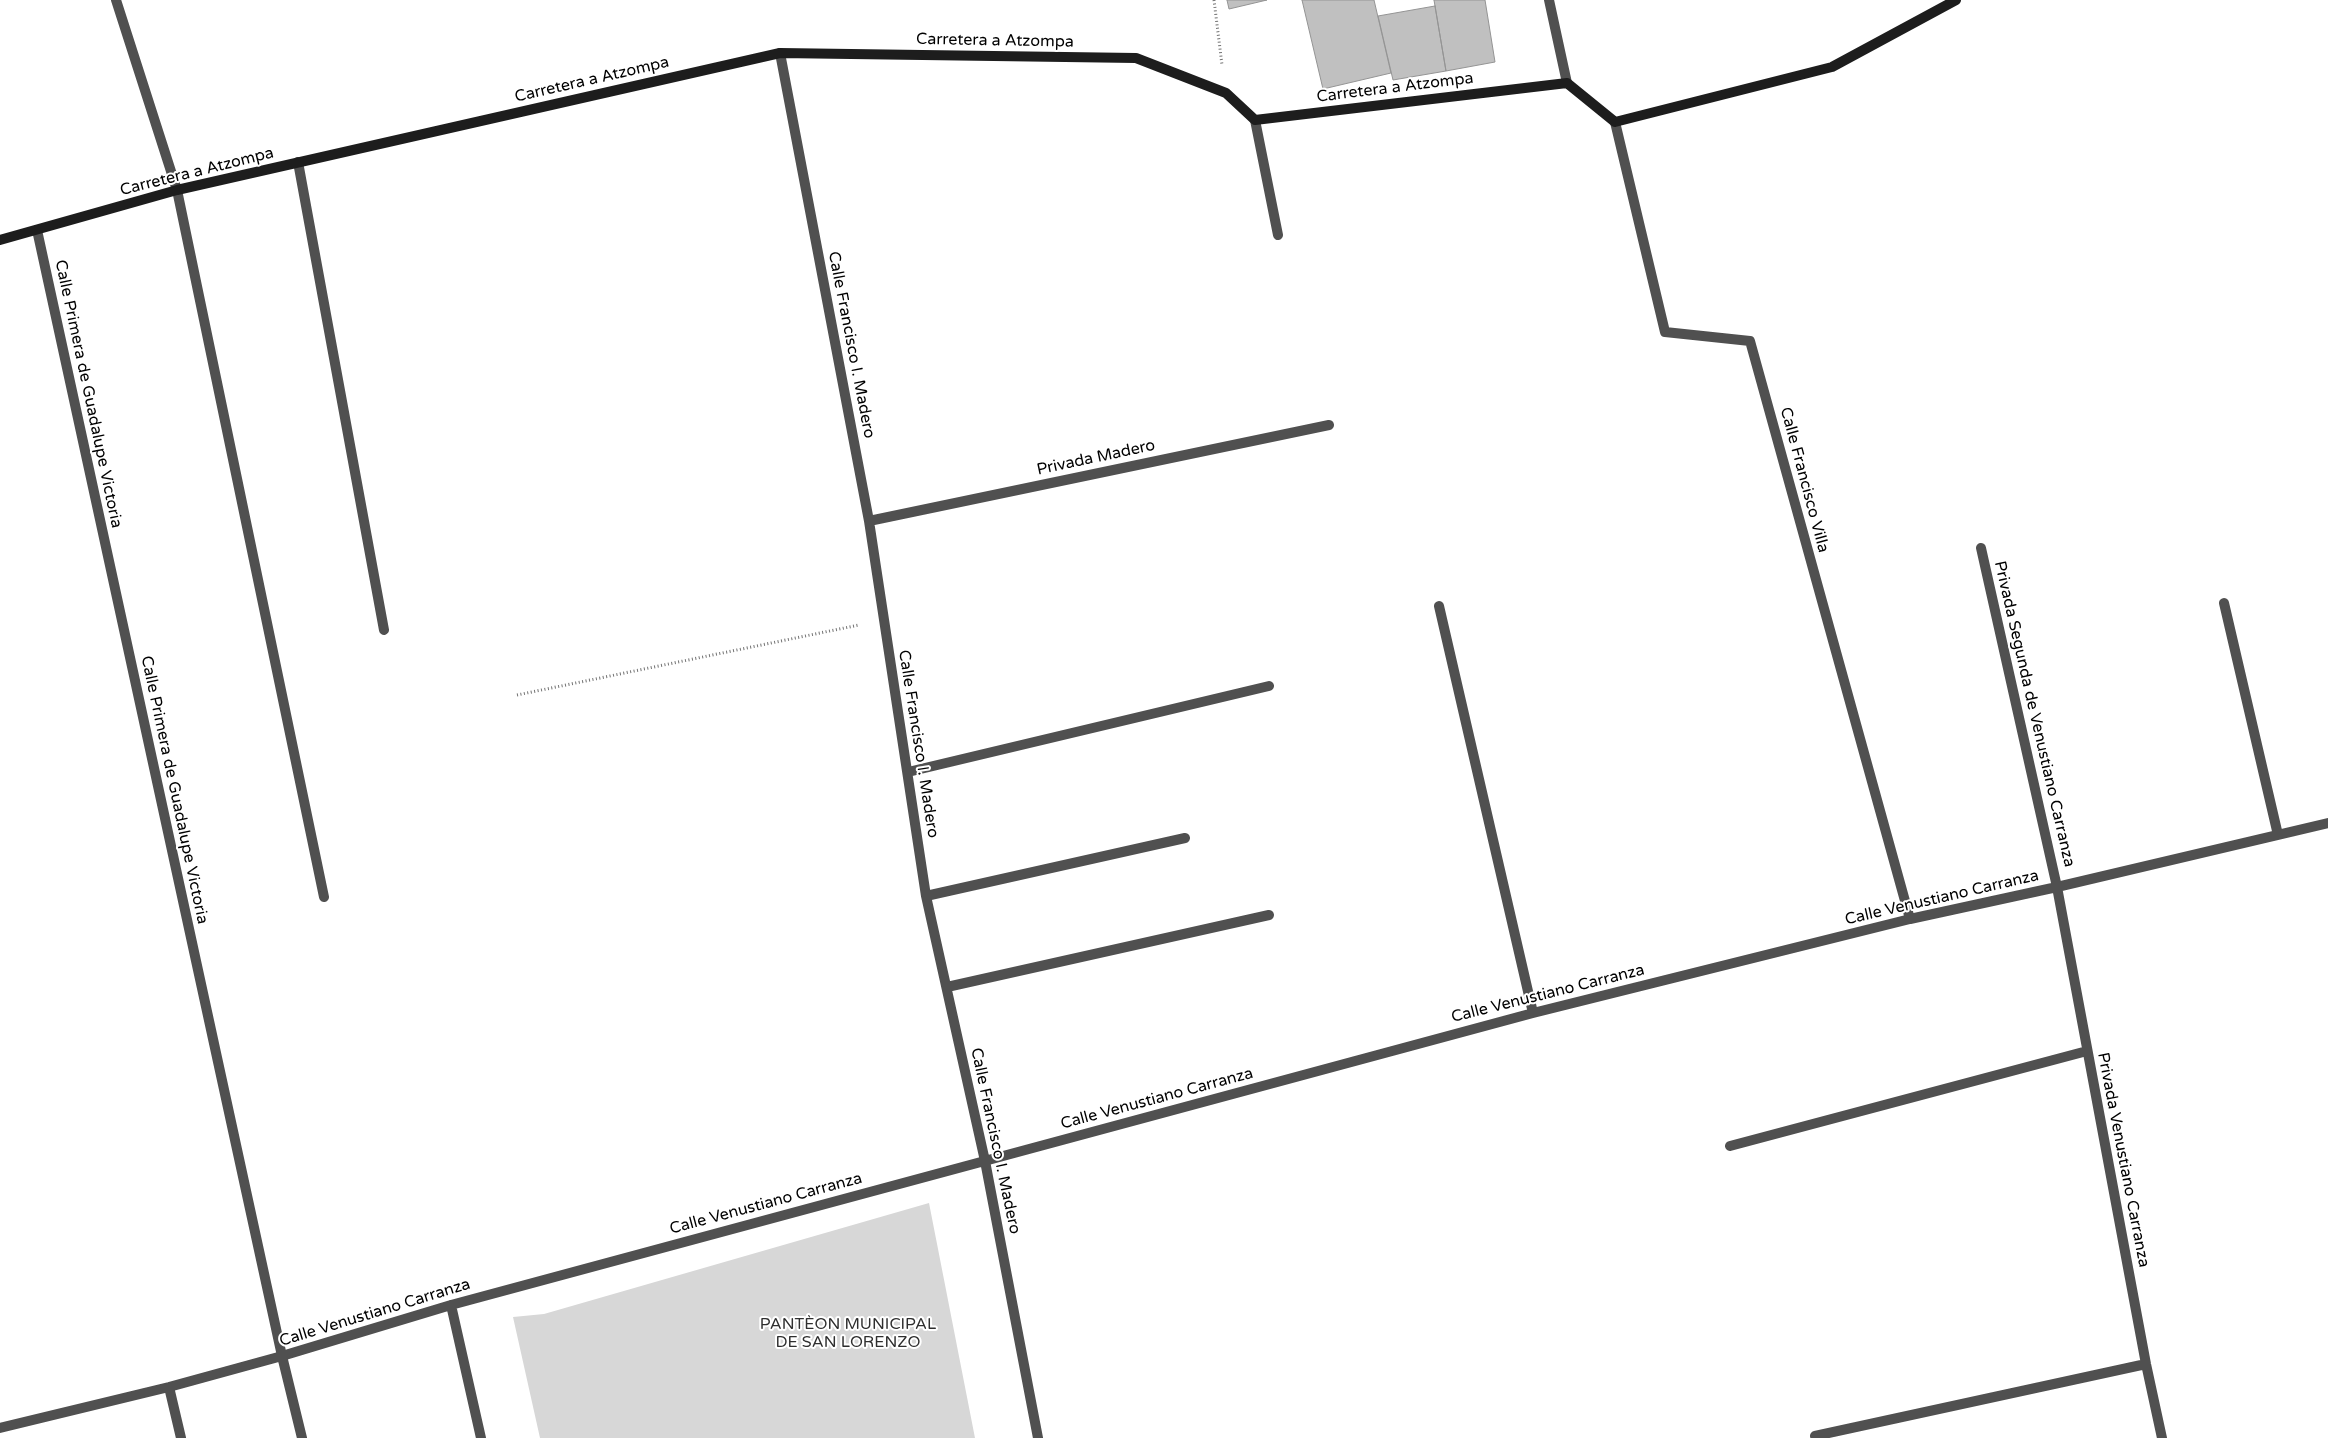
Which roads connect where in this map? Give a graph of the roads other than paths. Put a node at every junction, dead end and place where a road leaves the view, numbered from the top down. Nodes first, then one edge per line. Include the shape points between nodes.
1 (116, 0) edge
2 (1550, 0) edge
3 (1956, 0) edge
4 (780, 53) junction
5 (1567, 83) junction
6 (1255, 120) junction
7 (1615, 122) junction
8 (298, 162) junction
9 (177, 190) junction
10 (36, 230) junction
11 (1278, 235) dead end
12 (0, 240) edge
13 (1329, 425) dead end
14 (869, 521) junction
15 (1981, 548) dead end
16 (2224, 602) dead end
17 (1439, 606) dead end
18 (384, 630) dead end
19 (1270, 686) dead end
20 (908, 772) junction
21 (2328, 823) edge
22 (2278, 835) junction
23 (1185, 838) dead end
24 (2057, 887) junction
25 (926, 896) junction
26 (324, 897) dead end
27 (1269, 915) dead end
28 (1910, 919) junction
29 (946, 987) junction
30 (1533, 1012) junction
31 (2087, 1051) junction
32 (1730, 1146) dead end
33 (985, 1161) junction
34 (451, 1305) junction
35 (282, 1356) junction
36 (2146, 1364) junction
37 (169, 1387) junction
38 (0, 1428) edge
39 (1815, 1436) dead end
40 (181, 1438) edge
41 (302, 1438) edge
42 (481, 1438) edge
43 (1038, 1438) edge
44 (2162, 1438) edge

1 - 9 street
2 - 5 street
3 - 7 main road via 1832,67
4 - 6 main road, Carretera a Atzompa via 1136,58 1226,93
4 - 8 main road, Carretera a Atzompa
4 - 14 street, Calle Francisco I. Madero
5 - 6 main road, Carretera a Atzompa
5 - 7 main road
6 - 11 street
7 - 28 street, Calle Francisco Villa via 1665,332 1750,341
8 - 9 main road, Carretera a Atzompa
8 - 18 street
9 - 10 main road, Carretera a Atzompa
9 - 26 street
10 - 12 main road, Carretera a Atzompa
10 - 35 street, Calle Primera de Guadalupe Victoria
13 - 14 street, Privada Madero
14 - 20 street, Calle Francisco I. Madero
15 - 24 street, Privada Segunda de Venustiano Carranza
16 - 22 street
17 - 30 street
19 - 20 street
20 - 25 street, Calle Francisco I. Madero
21 - 22 street, Calle Venustiano Carranza
22 - 24 street, Calle Venustiano Carranza
23 - 25 street
24 - 28 street, Calle Venustiano Carranza
24 - 31 street, Privada Venustiano Carranza
25 - 29 street, Calle Francisco I. Madero
27 - 29 street
28 - 30 street, Calle Venustiano Carranza
29 - 33 street, Calle Francisco I. Madero
30 - 33 street, Calle Venustiano Carranza
31 - 32 street
31 - 36 street, Privada Venustiano Carranza
33 - 34 street, Calle Venustiano Carranza
33 - 43 street, Calle Francisco I. Madero
34 - 35 street, Calle Venustiano Carranza
34 - 42 street
35 - 37 street, Calle Venustiano Carranza
35 - 41 street
36 - 39 street
36 - 44 street, Privada Venustiano Carranza
37 - 38 street, Calle Venustiano Carranza
37 - 40 street

